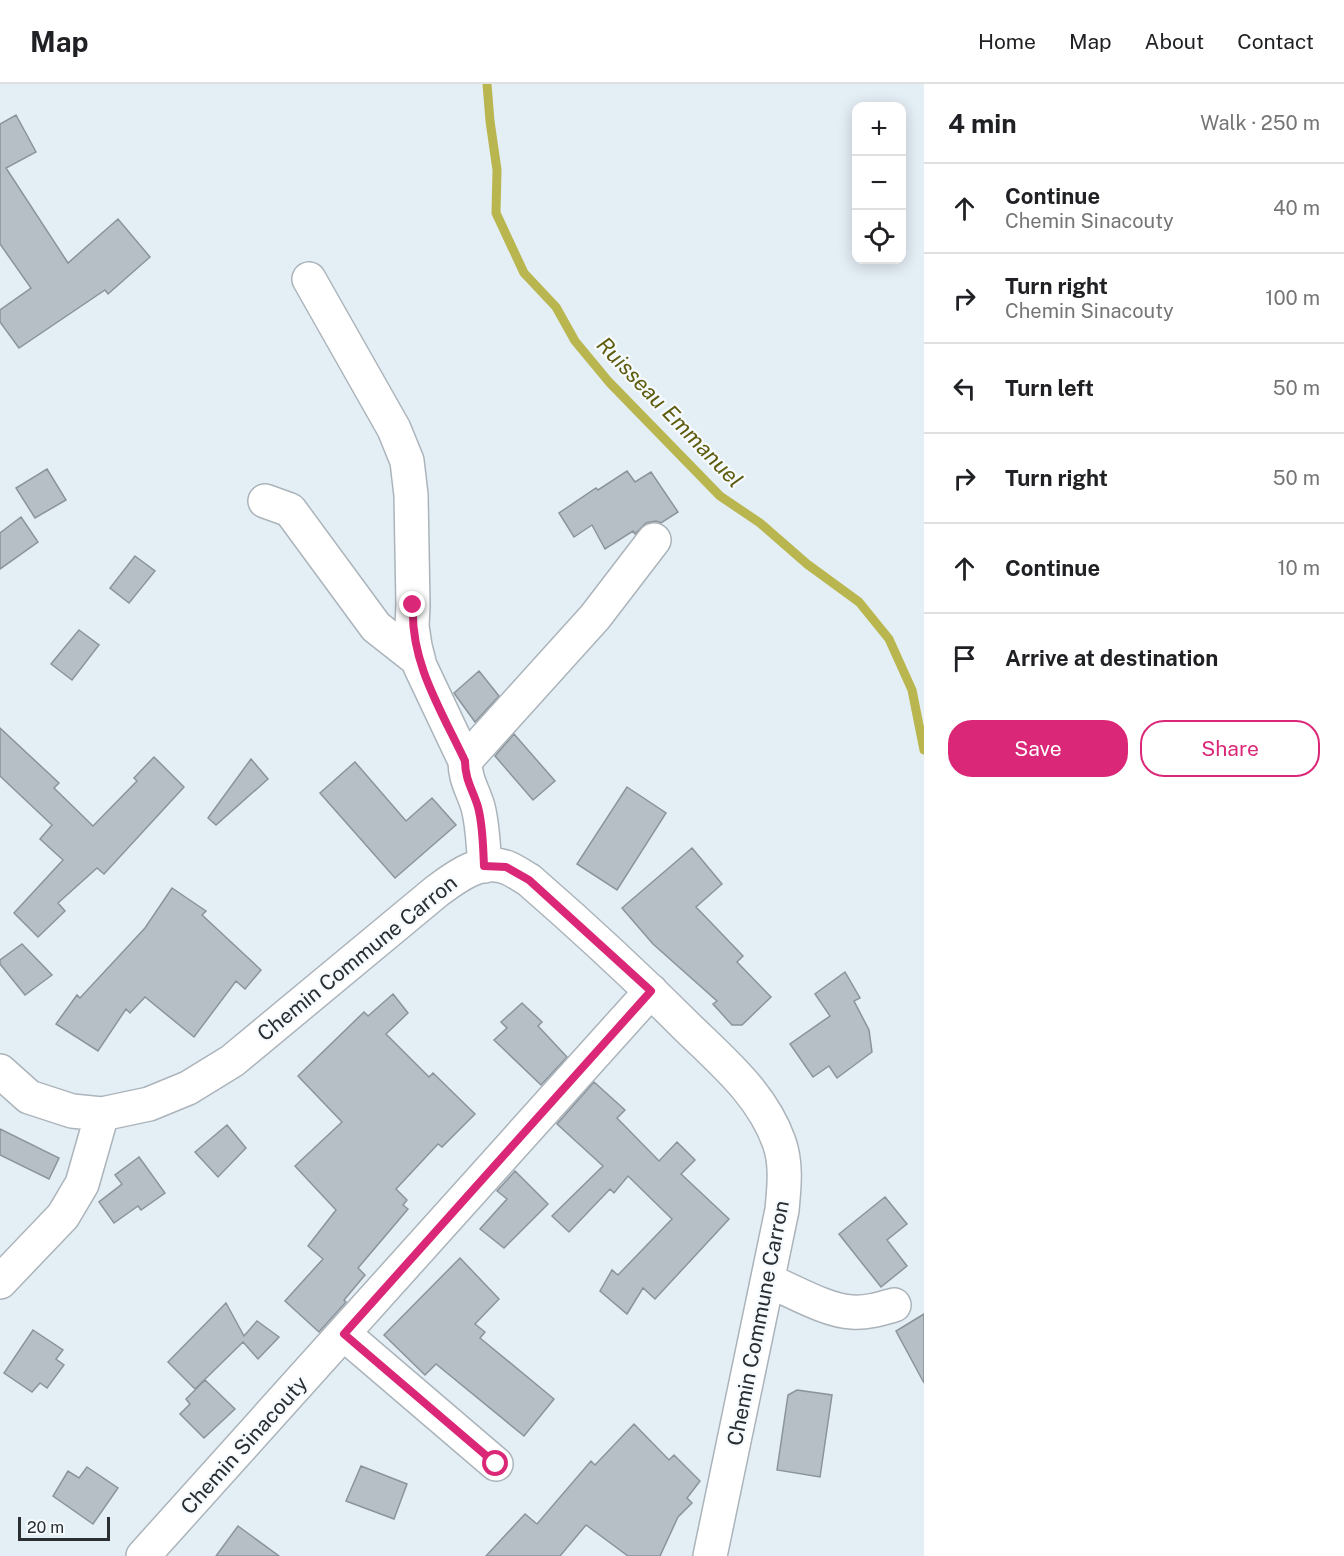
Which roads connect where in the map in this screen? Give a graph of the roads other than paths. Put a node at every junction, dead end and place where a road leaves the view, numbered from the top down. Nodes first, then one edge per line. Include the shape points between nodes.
1 (309, 279) dead end
2 (265, 501) dead end
3 (654, 540) dead end
4 (418, 660) junction
5 (465, 761) junction
6 (484, 866) junction
7 (651, 991) junction
8 (0, 1071) edge
9 (102, 1114) junction
10 (769, 1281) junction
11 (0, 1282) edge
12 (894, 1305) dead end
13 (344, 1334) junction
14 (496, 1464) dead end
15 (143, 1556) edge
16 (710, 1556) edge

1 - 4 street via 394,429 407,461 412,626
2 - 4 street via 291,510 376,627
3 - 5 street via 595,617
4 - 5 street
5 - 6 street via 465,775 478,807
6 - 7 street, Chemin Commune Carron via 506,867 529,880
6 - 9 street, Chemin Commune Carron via 463,872 437,891 232,1061 188,1088 149,1104
7 - 10 street, Chemin Commune Carron via 749,1089 780,1144 784,1175 782,1210
7 - 13 street, Chemin Sinacouty
8 - 9 street, Chemin Commune Carron via 29,1097 72,1111
9 - 11 street via 82,1184 63,1216
10 - 12 street via 850,1312
10 - 16 street, Chemin Commune Carron
13 - 14 street
13 - 15 street, Chemin Sinacouty

